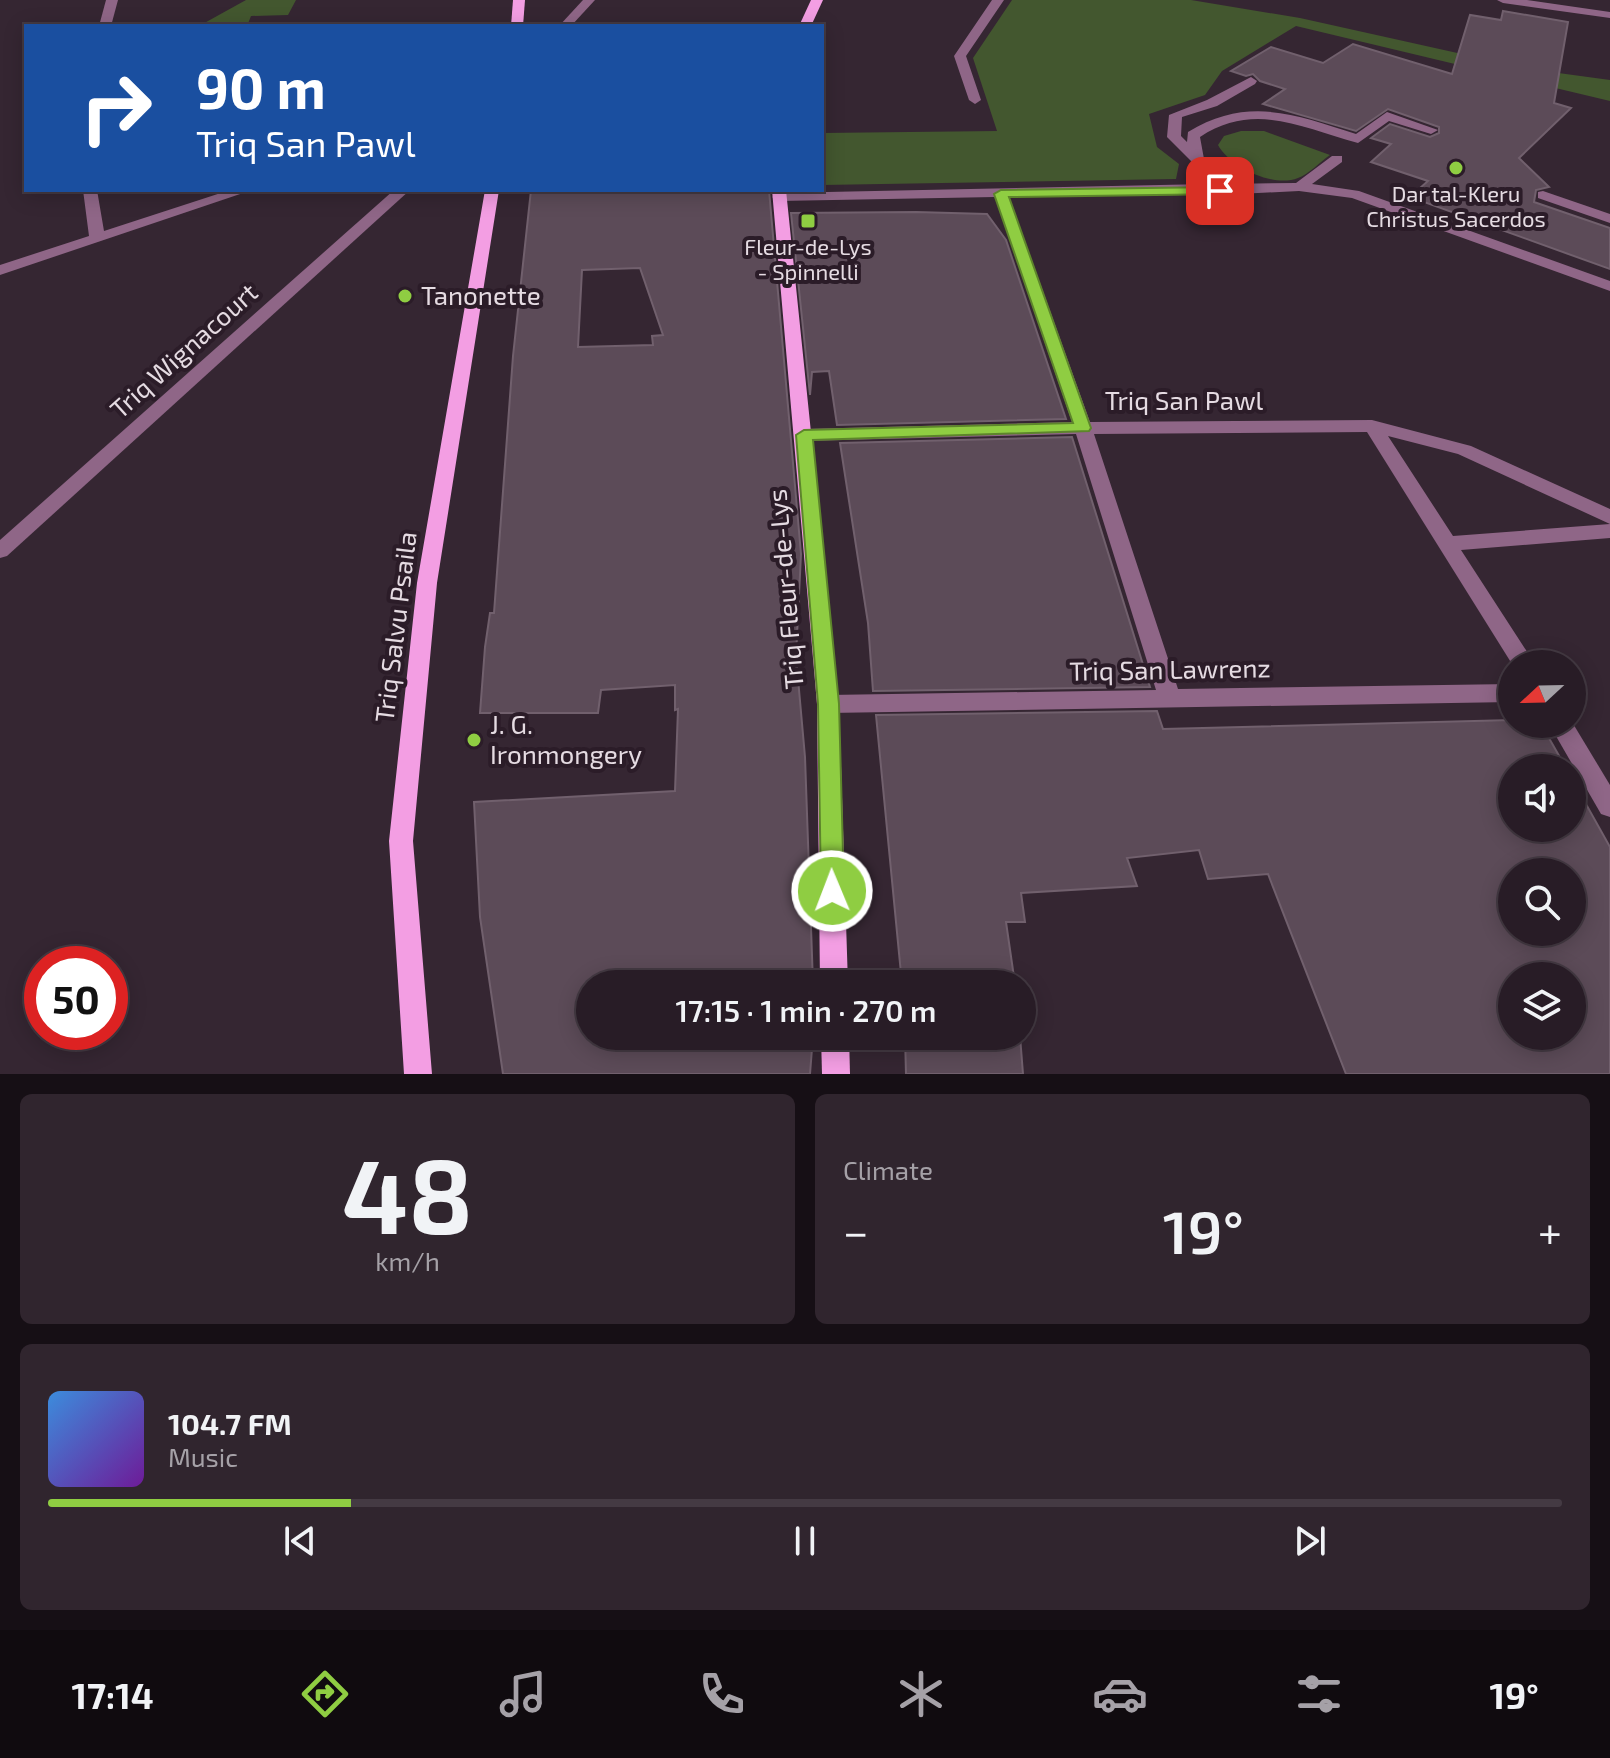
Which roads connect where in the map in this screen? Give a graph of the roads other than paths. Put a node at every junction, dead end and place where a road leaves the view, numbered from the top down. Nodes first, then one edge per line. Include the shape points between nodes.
1 (112, 0) edge
2 (519, 0) edge
3 (589, 0) edge
4 (817, 0) edge
5 (998, 0) edge
6 (1505, 0) edge
7 (1610, 15) edge
8 (106, 24) edge
9 (517, 24) edge
10 (567, 24) edge
11 (806, 24) edge
12 (1251, 81) dead end
13 (975, 100) dead end
14 (1431, 130) dead end
15 (1197, 159) junction
16 (1337, 159) dead end
17 (1299, 187) junction
18 (1220, 191) junction
19 (90, 192) edge
20 (239, 192) edge
21 (401, 192) edge
22 (492, 192) edge
23 (779, 194) edge
24 (1001, 194) junction
25 (1543, 195) dead end
26 (1610, 219) edge
27 (97, 237) junction
28 (0, 270) edge
29 (1610, 286) edge
30 (1372, 426) junction
31 (1083, 428) junction
32 (804, 435) junction
33 (1610, 520) edge
34 (1446, 544) junction
35 (0, 551) edge
36 (1515, 650) edge
37 (1498, 693) edge
38 (1170, 698) junction
39 (828, 704) junction
40 (1569, 738) edge
41 (1610, 807) edge
42 (834, 970) edge
43 (835, 1050) edge
44 (418, 1074) edge
45 (836, 1074) edge

1 - 8 street
2 - 9 main road
3 - 10 street
4 - 11 main road
5 - 13 street via 960,56
6 - 7 street
12 - 15 street via 1176,115 1174,137
14 - 15 street via 1387,116 1358,139 1290,117 1219,119 1193,135
15 - 18 street
16 - 17 street
17 - 18 street
17 - 29 street via 1354,194
18 - 24 street
19 - 27 street
20 - 27 street
21 - 35 street, Triq Wignacourt
22 - 44 main road, Triq Salvu Psaila via 427,583 401,841
23 - 24 street
23 - 32 main road, Triq Fleur-de-Lys
24 - 31 street
25 - 26 street
27 - 28 street
30 - 31 street, Triq San Pawl
30 - 33 street, Triq San Pawl via 1464,450
30 - 34 street
31 - 32 street, Triq San Pawl
31 - 38 street
32 - 39 main road, Triq Fleur-de-Lys
33 - 34 street
34 - 36 street
37 - 38 street, Triq San Lawrenz
38 - 39 street, Triq San Lawrenz
39 - 42 main road, Triq Fleur-de-Lys
40 - 41 street
43 - 45 main road

